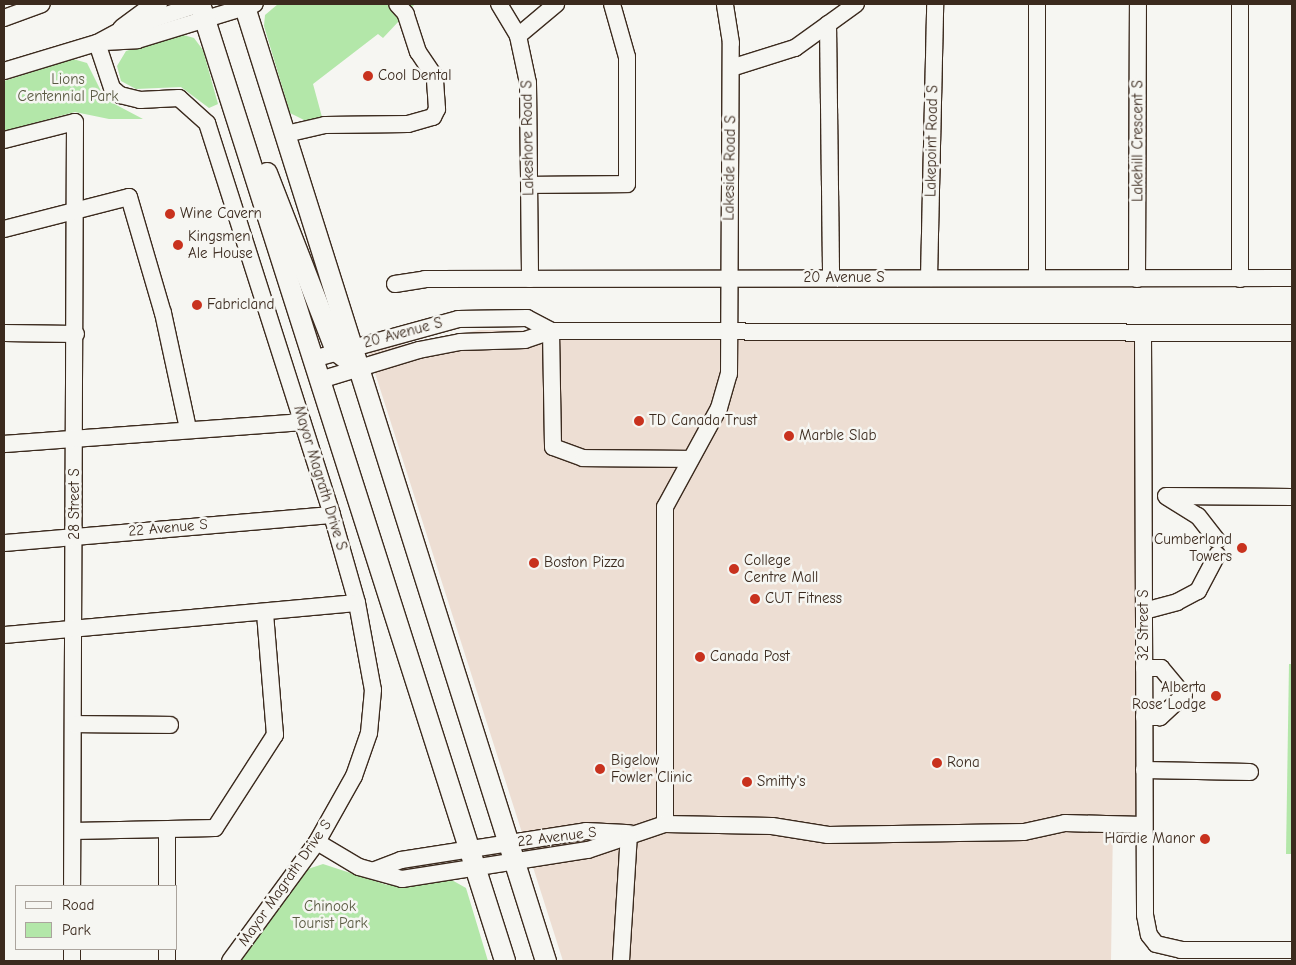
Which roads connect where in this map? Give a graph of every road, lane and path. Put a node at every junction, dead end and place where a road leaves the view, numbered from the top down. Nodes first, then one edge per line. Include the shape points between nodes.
1 (42, 4) edge
2 (157, 4) edge
3 (397, 4) edge
4 (499, 4) edge
5 (556, 4) edge
6 (612, 4) edge
7 (725, 4) edge
8 (856, 4) edge
9 (935, 4) edge
10 (1037, 4) edge
11 (1138, 4) edge
12 (1240, 4) edge
13 (248, 5) edge
14 (202, 9) edge
15 (4, 18) edge
16 (828, 24) junction
17 (124, 29) junction
18 (518, 36) junction
19 (97, 43) junction
20 (731, 68) junction
21 (4, 71) edge
22 (237, 123) junction
23 (286, 134) junction
24 (4, 140) edge
25 (529, 184) junction
26 (76, 211) junction
27 (4, 229) edge
28 (831, 278) junction
29 (929, 278) junction
30 (1037, 278) junction
31 (1292, 278) edge
32 (530, 279) junction
33 (727, 279) junction
34 (1137, 279) junction
35 (1240, 279) junction
36 (396, 284) dead end
37 (551, 331) junction
38 (4, 333) edge
39 (728, 333) junction
40 (1292, 333) edge
41 (76, 334) junction
42 (1143, 334) junction
43 (344, 349) junction
44 (313, 359) junction
45 (360, 369) junction
46 (320, 380) junction
47 (302, 422) junction
48 (188, 429) junction
49 (75, 437) junction
50 (4, 444) edge
51 (690, 459) junction
52 (1144, 496) junction
53 (1166, 496) junction
54 (1292, 497) edge
55 (332, 515) junction
56 (74, 538) junction
57 (4, 543) edge
58 (357, 603) junction
59 (1144, 611) junction
60 (265, 614) junction
61 (74, 626) junction
62 (4, 635) edge
63 (1144, 668) junction
64 (1144, 717) junction
65 (74, 724) junction
66 (170, 724) dead end
67 (1144, 770) junction
68 (1250, 772) dead end
69 (665, 824) junction
70 (1144, 825) junction
71 (73, 831) junction
72 (167, 831) junction
73 (629, 833) junction
74 (317, 842) junction
75 (507, 843) junction
76 (471, 859) junction
77 (514, 863) junction
78 (72, 885) edge
79 (167, 885) edge
80 (1292, 950) edge
81 (504, 957) edge
82 (230, 961) edge
83 (546, 961) edge
84 (621, 961) edge

1 - 15 street
2 - 17 main road
3 - 23 street via 406,14 418,52 435,77 437,109 433,117 408,124 325,126
4 - 18 street, Lakeshore Road S
5 - 18 street
6 - 25 street via 627,56 627,184
7 - 20 street, Lakeside Road S
8 - 16 street
9 - 29 street, Lakepoint Road S
10 - 30 street
11 - 34 street, Lakehill Crescent S
12 - 35 street
13 - 14 street
13 - 23 main road
14 - 17 street
14 - 19 street via 137,40
14 - 22 main road, Mayor Magrath Drive S
16 - 20 street via 795,48
16 - 28 street
17 - 19 street
18 - 25 street, Lakeshore Road S via 528,83
19 - 21 street
19 - 47 street, Mayor Magrath Drive S via 112,88 120,96 140,100 179,98 207,123
20 - 33 street, Lakeside Road S
22 - 43 main road via 264,165
22 - 44 main road, Mayor Magrath Drive S
23 - 43 main road
24 - 26 street, 28 Street S via 75,122
25 - 32 street, Lakeshore Road S
26 - 27 street
26 - 41 street, 28 Street S
26 - 48 street via 129,197 163,313
28 - 29 street, 20 Avenue S
28 - 33 street, 20 Avenue S
29 - 30 street, 20 Avenue S
30 - 34 street, 20 Avenue S
31 - 35 street, 20 Avenue S
32 - 33 street, 20 Avenue S
32 - 36 street, 20 Avenue S
33 - 39 street, Lakeside Road S
34 - 35 street, 20 Avenue S
37 - 39 street, 20 Avenue S
37 - 43 street, 20 Avenue S via 526,318 458,319
37 - 45 street, 20 Avenue S via 525,340 435,347
37 - 51 street via 552,447 583,458
38 - 41 street
39 - 42 street, 20 Avenue S
39 - 51 street, Lakeside Road S via 726,392
40 - 42 street, 20 Avenue S
41 - 49 street, 28 Street S
42 - 52 street, 32 Street S
43 - 44 street, 20 Avenue S
43 - 45 main road
44 - 46 main road, Mayor Magrath Drive S
45 - 46 street, 20 Avenue S
45 - 75 main road
46 - 76 main road, Mayor Magrath Drive S
47 - 48 street
47 - 55 street, Mayor Magrath Drive S
48 - 49 street
49 - 50 street
49 - 56 street, 28 Street S
51 - 69 street, Lakeside Road S via 668,497 664,517
52 - 53 street
52 - 59 street, 32 Street S
53 - 54 street
53 - 59 street via 1198,516 1217,548 1198,590 1177,602
55 - 56 street, 22 Avenue S
55 - 58 street, Mayor Magrath Drive S
56 - 57 street, 22 Avenue S
56 - 61 street, 28 Street S
58 - 60 street
58 - 74 street, Mayor Magrath Drive S via 373,690 369,732 354,776
59 - 63 street, 32 Street S
60 - 61 street
60 - 72 street via 275,735 215,828
61 - 62 street
61 - 65 street, 28 Street S
63 - 64 street, 32 Street S
63 - 64 street via 1162,668 1184,696 1160,716
64 - 67 street, 32 Street S
65 - 66 street
65 - 71 street, 28 Street S
67 - 68 street
67 - 70 street, 32 Street S
69 - 70 street via 772,826 828,835 1024,832 1065,823
69 - 73 street
70 - 80 street, 32 Street S via 1144,915 1156,944 1181,950
71 - 72 street
71 - 78 street, 28 Street S
72 - 79 street
73 - 75 street, 22 Avenue S via 586,831
73 - 77 street, 22 Avenue S via 588,850
73 - 84 street
74 - 76 street, 22 Avenue S via 360,867 375,870 401,860
74 - 82 street, Mayor Magrath Drive S
75 - 76 street, 22 Avenue S
75 - 77 main road
76 - 77 street, 22 Avenue S
76 - 81 main road, Mayor Magrath Drive S
77 - 83 main road

